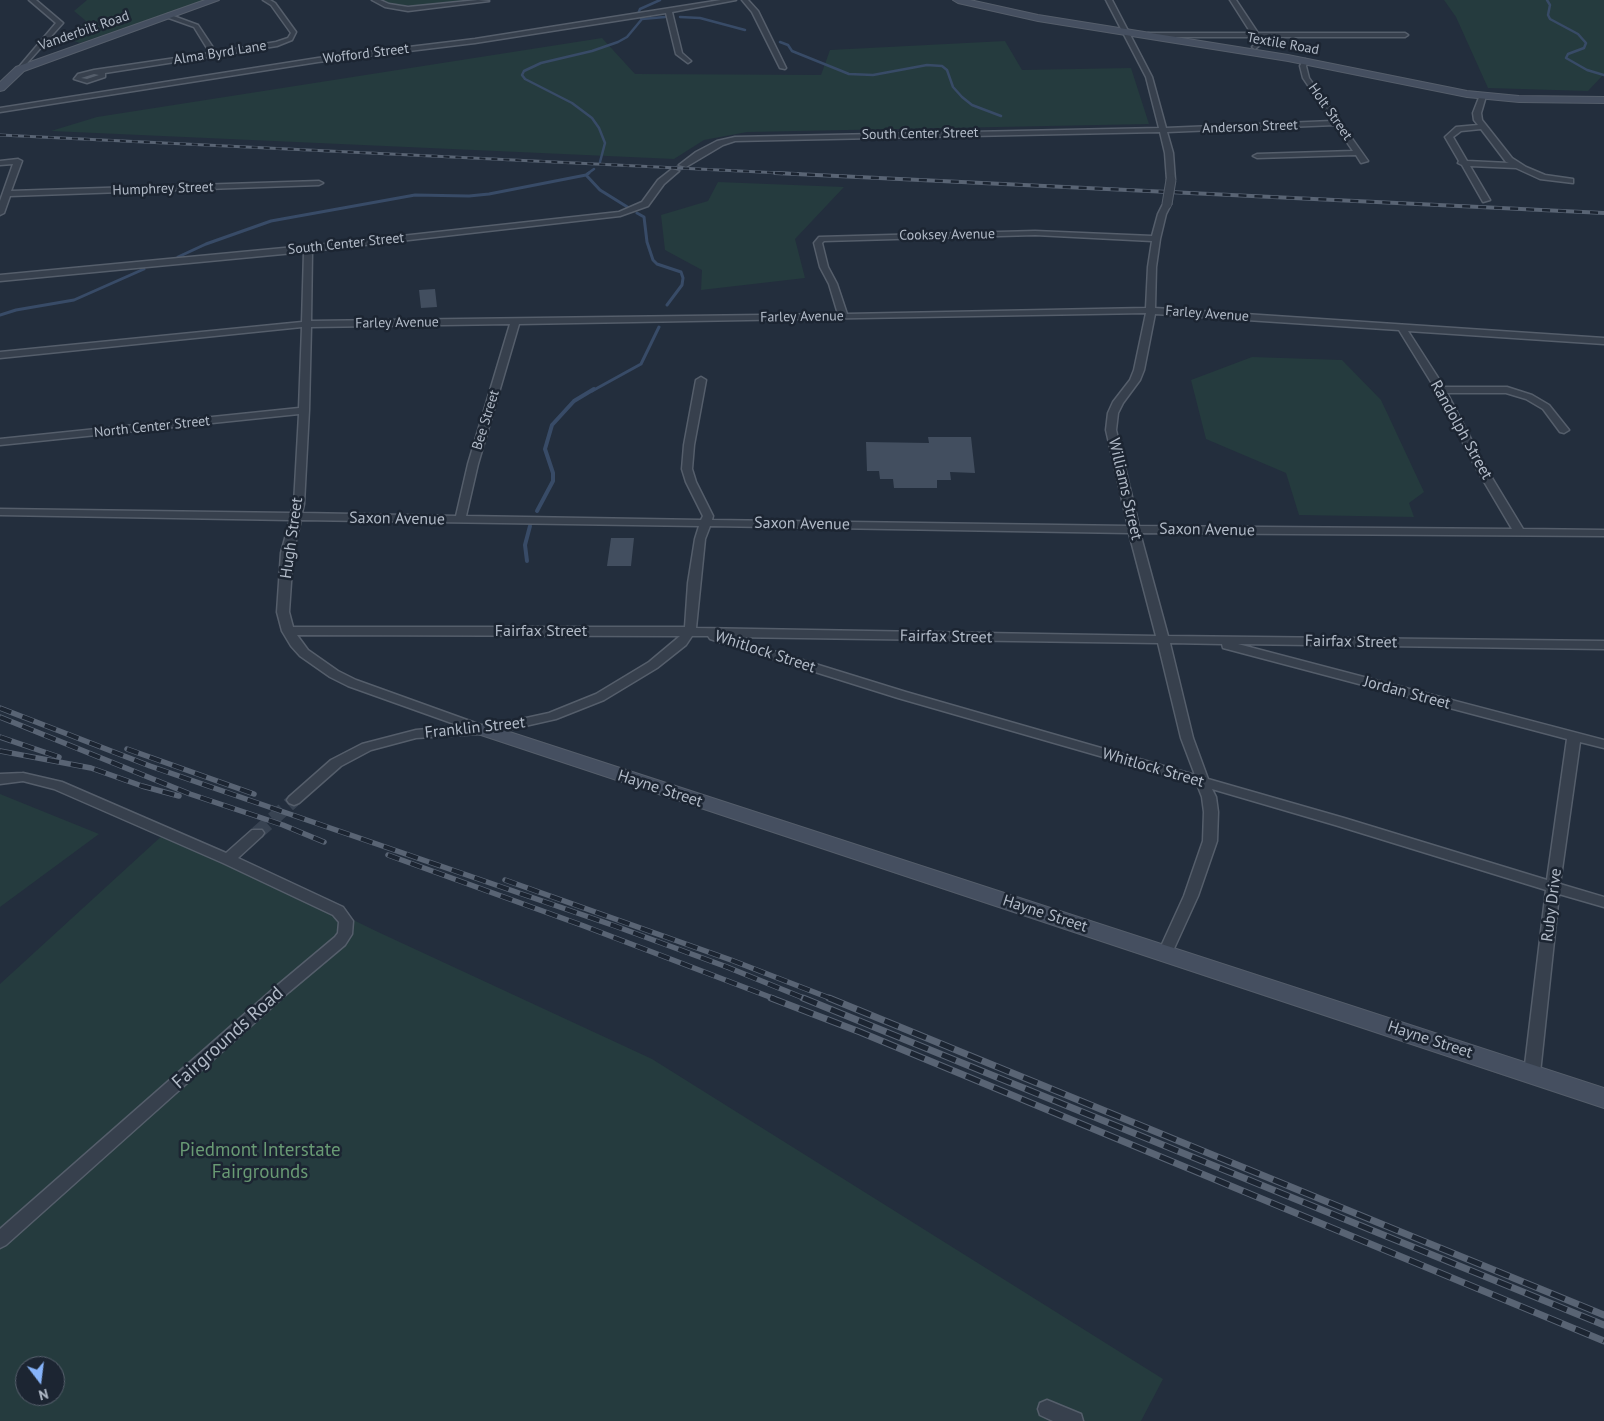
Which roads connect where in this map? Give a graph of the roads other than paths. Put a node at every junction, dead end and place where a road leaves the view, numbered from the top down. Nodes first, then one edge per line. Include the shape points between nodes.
1 (32, 0) edge
2 (214, 0) edge
3 (266, 0) edge
4 (375, 0) edge
5 (733, 0) edge
6 (745, 0) edge
7 (958, 0) edge
8 (1108, 0) edge
9 (1233, 0) edge
10 (486, 1) dead end
11 (668, 10) junction
12 (168, 16) junction
13 (1127, 33) junction
14 (1258, 34) junction
15 (1405, 34) dead end
16 (1145, 36) junction
17 (1255, 47) dead end
18 (214, 54) junction
19 (688, 60) dead end
20 (1304, 61) junction
21 (20, 68) junction
22 (783, 68) dead end
23 (99, 72) dead end
24 (0, 88) edge
25 (1482, 96) junction
26 (1604, 100) edge
27 (0, 110) edge
28 (1338, 123) junction
29 (1483, 127) junction
30 (1162, 129) junction
31 (1359, 154) junction
32 (1257, 156) dead end
33 (1364, 161) dead end
34 (0, 163) edge
35 (1462, 163) junction
36 (683, 165) tunnel mouth
37 (1516, 166) junction
38 (674, 170) tunnel mouth
39 (1570, 181) dead end
40 (319, 183) dead end
41 (7, 194) junction
42 (1486, 200) dead end
43 (0, 214) edge
44 (1156, 239) junction
45 (308, 249) junction
46 (0, 278) edge
47 (1151, 310) junction
48 (844, 317) junction
49 (515, 321) junction
50 (306, 324) junction
51 (1402, 327) junction
52 (1604, 341) edge
53 (0, 355) edge
54 (701, 380) dead end
55 (1441, 390) junction
56 (304, 410) junction
57 (1564, 430) dead end
58 (0, 442) edge
59 (0, 512) edge
60 (296, 518) junction
61 (460, 520) junction
62 (705, 523) junction
63 (1134, 529) junction
64 (1520, 532) junction
65 (1604, 533) edge
66 (288, 631) junction
67 (696, 632) junction
68 (1163, 640) junction
69 (1210, 640) junction
70 (1604, 645) edge
71 (485, 730) junction
72 (1574, 736) junction
73 (1604, 744) edge
74 (0, 779) edge
75 (1202, 782) junction
76 (294, 800) tunnel mouth
77 (257, 833) tunnel mouth
78 (228, 859) junction
79 (1553, 887) junction
80 (1604, 902) edge
81 (1165, 954) junction
82 (1532, 1073) junction
83 (1604, 1098) edge
84 (0, 1240) edge
85 (1047, 1409) dead end
86 (1074, 1421) edge

1 - 21 street via 60,23
2 - 12 street, Vanderbilt Road
3 - 18 street, Alma Byrd Lane via 273,4 294,33 290,39
4 - 10 street via 387,6 408,9
5 - 11 street, Wofford Street
6 - 22 street via 755,11
7 - 13 street, Textile Road
8 - 13 street, Williams Street
9 - 14 street
11 - 19 street via 679,54
11 - 27 street, Wofford Street
12 - 18 street via 196,26
12 - 21 street, Vanderbilt Road
13 - 16 street, Textile Road
13 - 30 street, Williams Street via 1149,76
14 - 15 street
14 - 16 street
14 - 17 street via 1263,40
16 - 20 street, Textile Road
18 - 23 street, Alma Byrd Lane
20 - 25 street, Textile Road
20 - 28 street, Holt Street via 1306,78
21 - 24 street
25 - 26 street, Textile Road
25 - 29 street via 1478,116
28 - 30 street, Anderson Street
28 - 31 street, Holt Street
29 - 35 street via 1465,127 1450,134
29 - 37 street
30 - 36 street, South Center Street via 750,138 714,146
30 - 44 street, Williams Street, bridge via 1169,153 1171,180
31 - 32 street
31 - 33 street, Holt Street
34 - 41 street via 18,162
35 - 37 street
35 - 42 street
37 - 39 street via 1542,176
38 - 45 street, South Center Street via 645,204 620,214
40 - 41 street, Humphrey Street
41 - 43 street
44 - 47 street, Williams Street
44 - 48 street, Cooksey Avenue via 1035,234 822,239 818,243 824,267
45 - 46 street, South Center Street
45 - 50 street, Hugh Street
47 - 48 street, Farley Avenue
47 - 51 street, Farley Avenue
47 - 63 street, Williams Street via 1137,375 1118,402 1111,422
48 - 49 street, Farley Avenue
49 - 50 street, Farley Avenue
49 - 61 street, Bee Street via 472,464
50 - 53 street, Farley Avenue
50 - 56 street, Hugh Street
51 - 52 street, Farley Avenue
51 - 55 street, Randolph Street
54 - 62 street via 687,469 707,514
55 - 57 street via 1507,390 1529,397 1546,407
55 - 64 street, Randolph Street via 1481,468
56 - 58 street, North Center Street
56 - 60 street, Hugh Street
59 - 60 street, Saxon Avenue
60 - 61 street, Saxon Avenue
60 - 66 street, Hugh Street via 287,553 283,612
61 - 62 street, Saxon Avenue
62 - 63 street, Saxon Avenue
62 - 67 street via 694,583
63 - 64 street, Saxon Avenue
63 - 68 street, Williams Street
64 - 65 street, Saxon Avenue
66 - 67 street, Fairfax Street
66 - 71 street, Hugh Street via 304,653 334,674
67 - 68 street, Fairfax Street
67 - 71 street, Franklin Street via 652,665 600,697 552,716
67 - 75 street, Whitlock Street
68 - 69 street, Fairfax Street
68 - 75 street, Williams Street via 1187,738
69 - 70 street, Fairfax Street
69 - 72 street, Jordan Street
71 - 76 street, Franklin Street via 416,734 367,747 336,763
71 - 81 street, Hayne Street
72 - 73 street, Jordan Street
72 - 79 street, Ruby Drive
74 - 78 street via 23,777 57,785
75 - 79 street, Whitlock Street via 1339,820
75 - 81 street, Williams Street via 1209,797 1210,841 1191,896
77 - 78 street
78 - 84 street, Fairgrounds Road via 338,911 346,921 345,934
79 - 80 street, Whitlock Street
79 - 82 street, Ruby Drive
81 - 82 street, Hayne Street
82 - 83 street, Hayne Street
85 - 86 street

